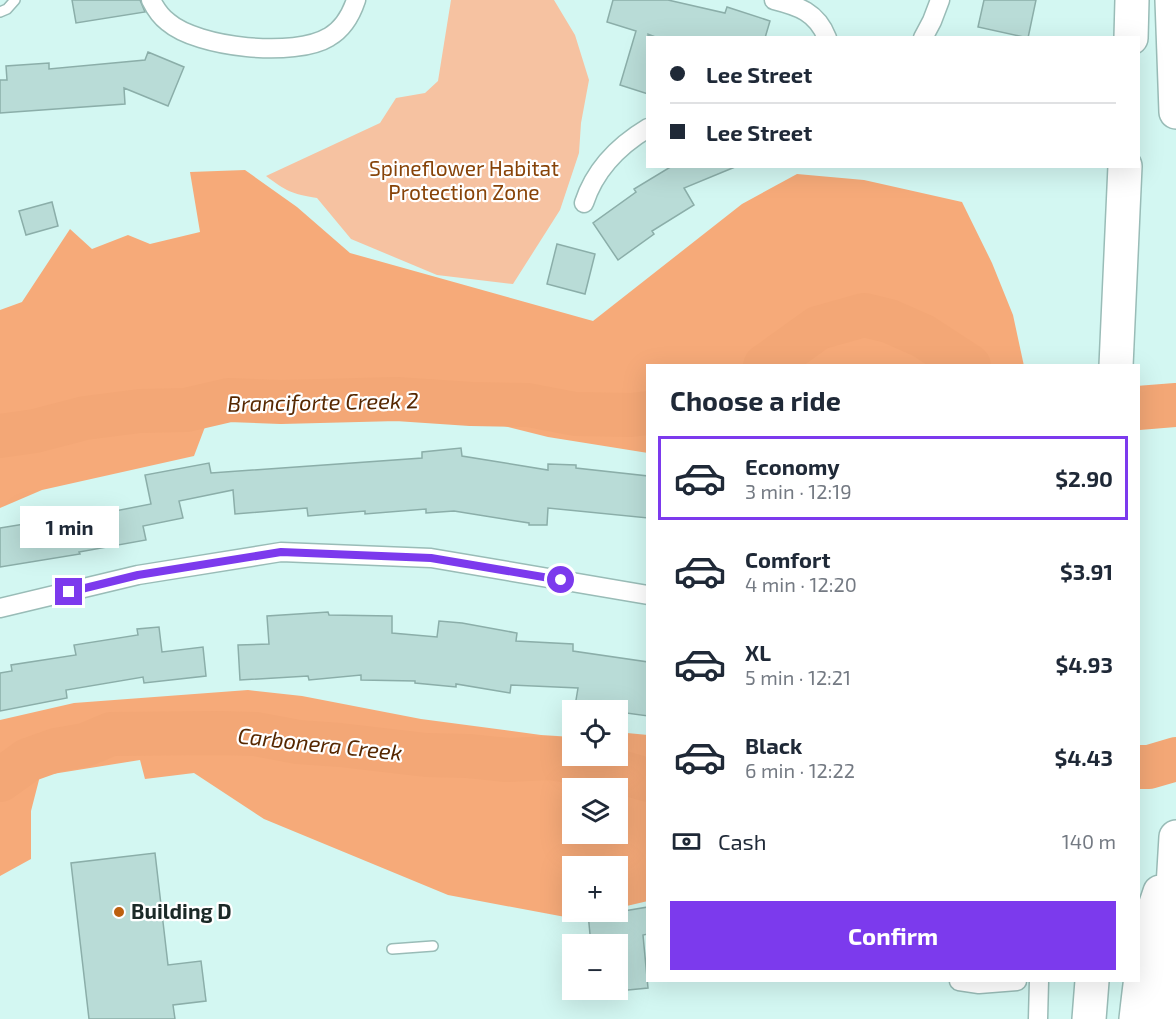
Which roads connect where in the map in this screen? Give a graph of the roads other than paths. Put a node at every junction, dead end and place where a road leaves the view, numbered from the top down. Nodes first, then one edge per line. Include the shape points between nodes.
1 (15, 0) edge
2 (151, 0) edge
3 (356, 0) edge
4 (774, 0) edge
5 (940, 0) edge
6 (1132, 0) edge
7 (1172, 0) edge
8 (0, 12) edge
9 (826, 36) edge
10 (924, 36) edge
11 (1131, 36) edge
12 (1176, 111) edge
13 (646, 129) edge
14 (1125, 168) edge
15 (584, 203) dead end
16 (1117, 351) edge
17 (646, 595) edge
18 (0, 608) edge
19 (1176, 837) edge
20 (1175, 854) edge
21 (433, 946) dead end
22 (392, 949) dead end
23 (966, 982) edge
24 (1004, 982) edge
25 (1039, 982) edge
26 (1092, 982) edge
27 (1038, 1019) edge
28 (1089, 1019) edge
29 (1136, 1019) edge
30 (1165, 1019) edge

1 - 8 lane
2 - 3 street via 168,22 184,32 223,44 262,48 299,46 327,38 342,26
4 - 9 street via 814,16
5 - 10 street
6 - 11 highway
7 - 12 highway
13 - 15 street via 607,161
14 - 16 highway
17 - 18 street via 431,558 281,552 138,575
19 - 20 highway
20 - 29 highway via 1150,924
20 - 30 highway
21 - 22 lane
23 - 24 street
25 - 27 street
26 - 28 highway

